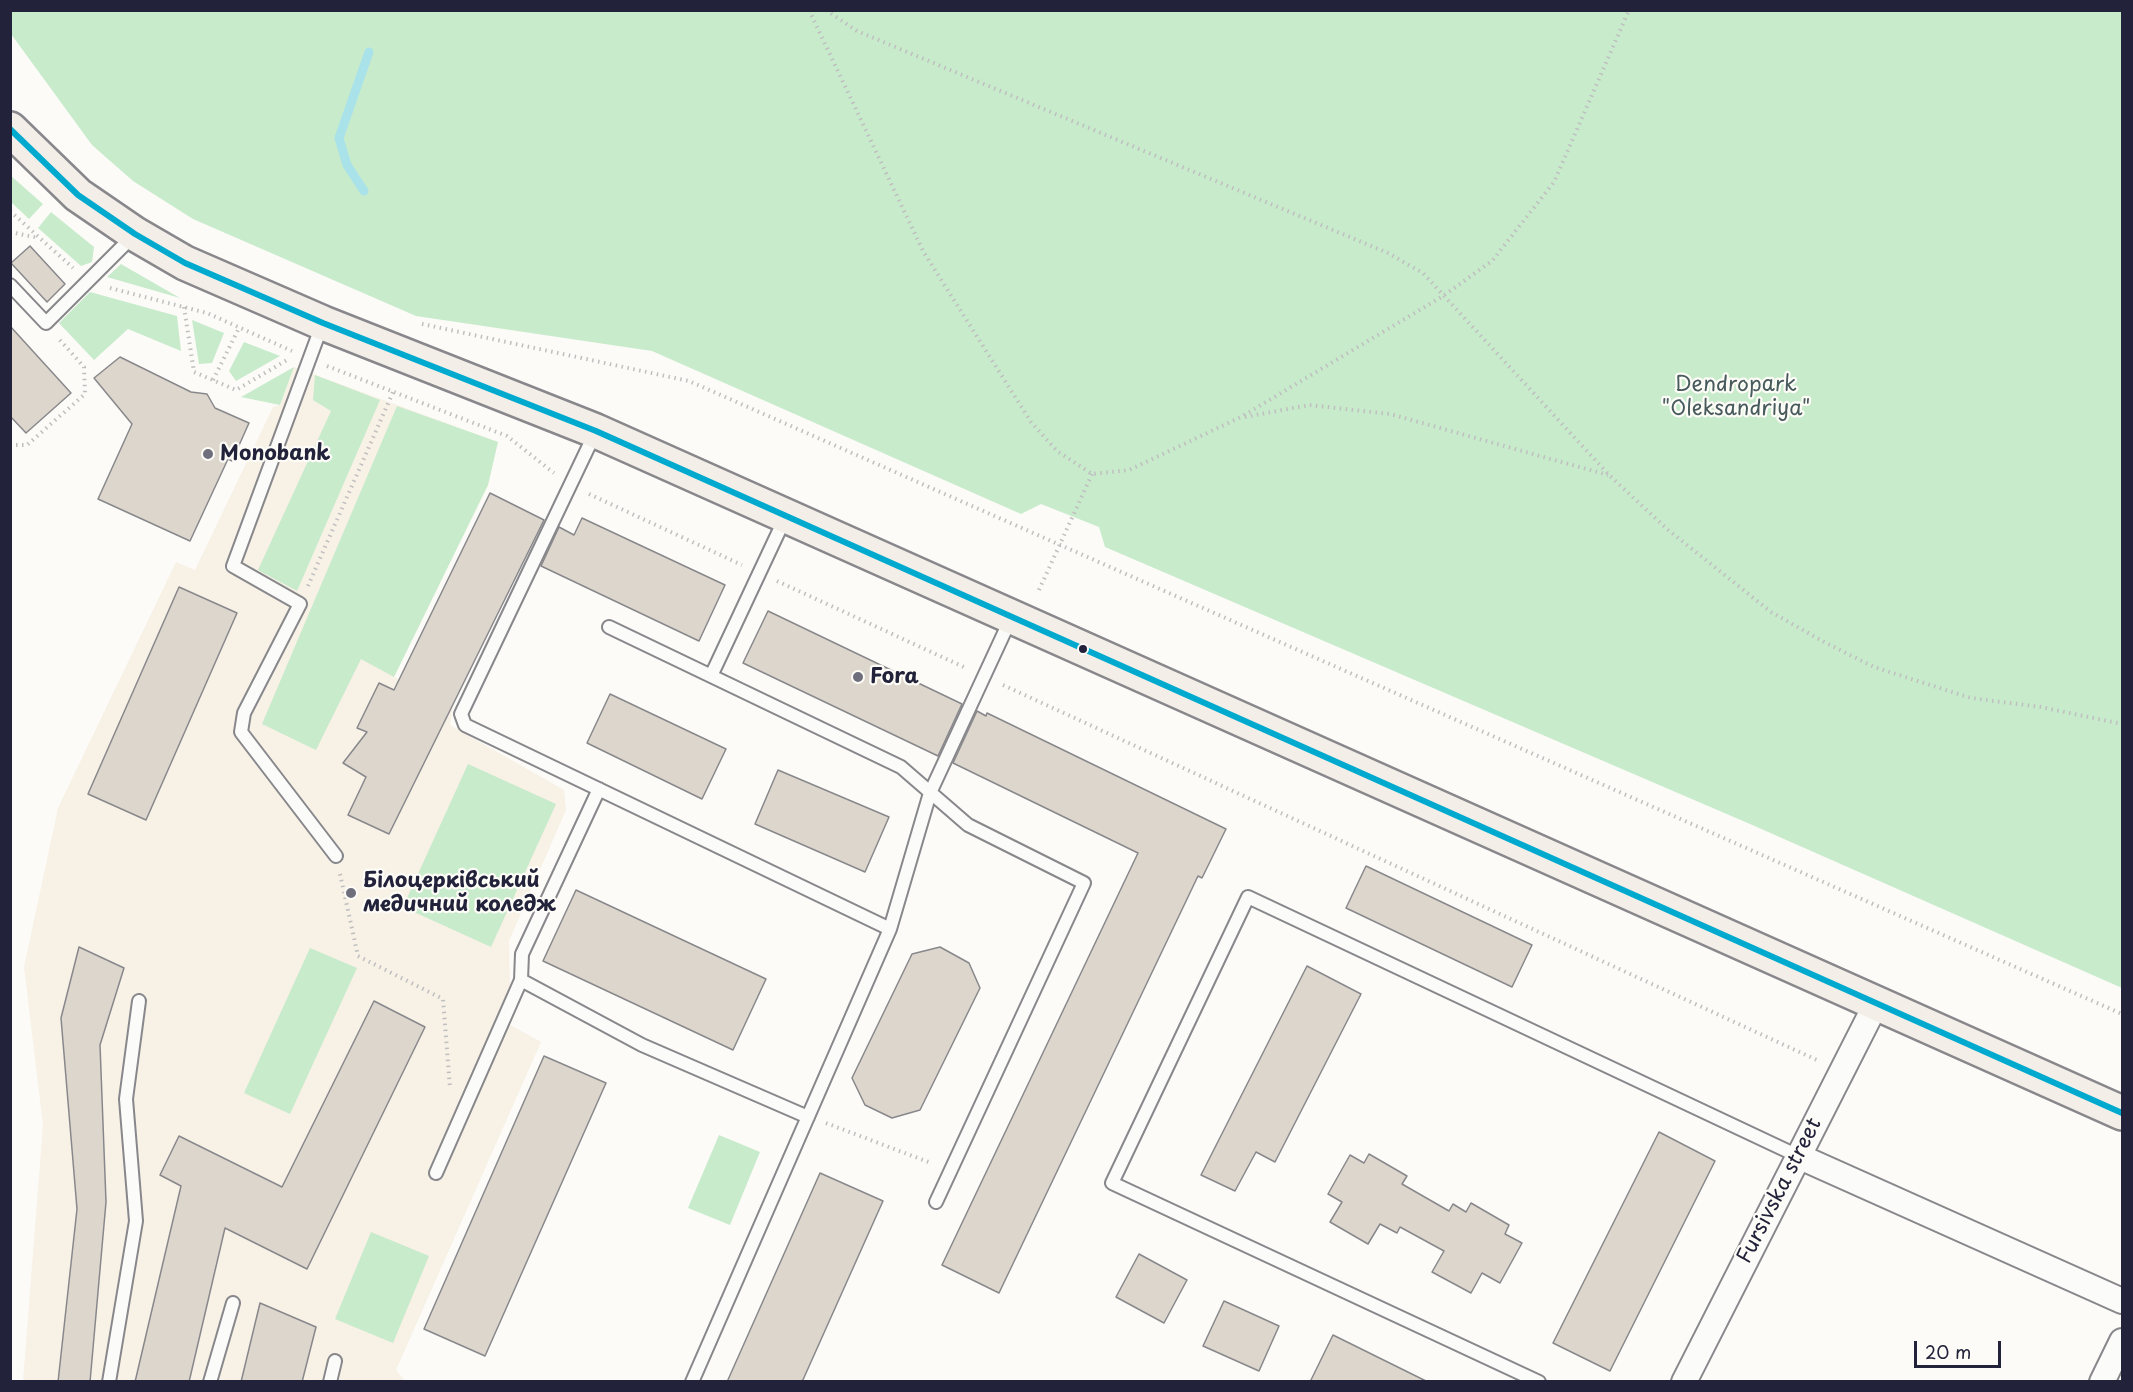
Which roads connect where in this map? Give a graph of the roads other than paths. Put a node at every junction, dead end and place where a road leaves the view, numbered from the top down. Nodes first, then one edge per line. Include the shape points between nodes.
1 (10, 129) edge
2 (135, 234) junction
3 (10, 285) edge
4 (322, 323) junction
5 (596, 431) junction
6 (786, 514) junction
7 (1011, 618) junction
8 (609, 627) dead end
9 (711, 676) junction
10 (599, 789) junction
11 (930, 793) junction
12 (336, 856) road end
13 (890, 929) junction
14 (521, 980) junction
15 (139, 1000) dead end
16 (1877, 1002) junction
17 (2122, 1113) edge
18 (808, 1117) junction
19 (1798, 1156) junction
20 (436, 1173) dead end
21 (936, 1202) dead end
22 (2122, 1301) edge
23 (233, 1303) dead end
24 (2122, 1341) edge
25 (335, 1361) dead end
26 (109, 1382) edge
27 (210, 1382) edge
28 (330, 1382) edge
29 (692, 1382) edge
30 (1539, 1382) edge
31 (1684, 1382) edge
32 (2102, 1382) edge

1 - 2 main road via 78,195
2 - 3 lane via 46,323
2 - 4 main road via 185,263
4 - 5 main road
4 - 12 lane via 233,566 300,604 244,713 241,732
5 - 6 main road
5 - 10 lane via 461,714 465,725
6 - 7 main road
6 - 9 lane
7 - 11 lane
7 - 16 main road
8 - 9 lane
9 - 11 lane via 901,767
10 - 13 lane
10 - 14 lane via 522,954
11 - 13 lane
11 - 21 lane via 968,825 1084,883
13 - 18 lane
14 - 18 lane via 642,1045
14 - 20 lane
15 - 26 lane via 126,1099 136,1221
16 - 17 main road
16 - 19 street, Fursivska street
18 - 29 lane
19 - 22 street
19 - 30 lane via 1248,897 1112,1183
19 - 31 street, Fursivska street
23 - 27 lane
24 - 32 street
25 - 28 lane

